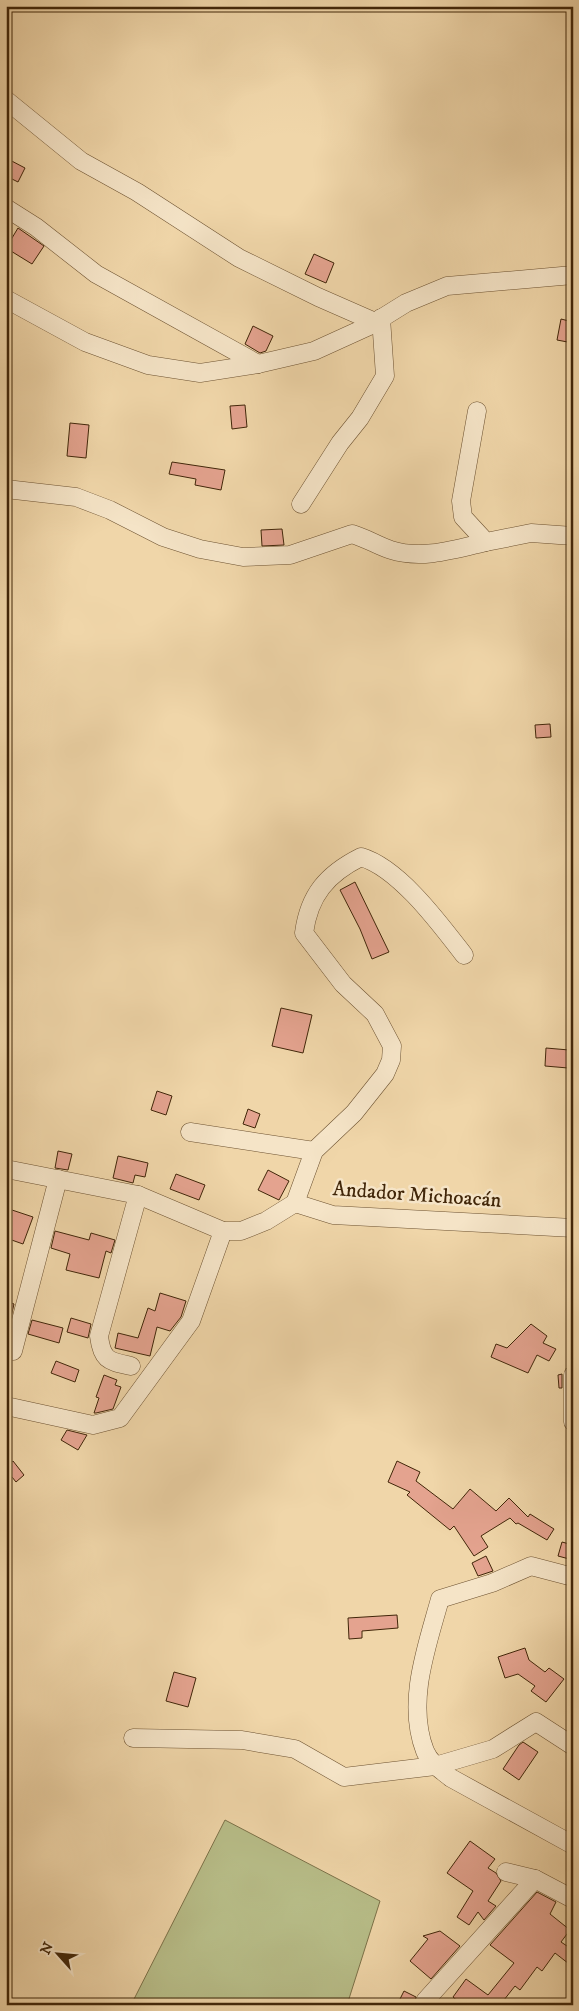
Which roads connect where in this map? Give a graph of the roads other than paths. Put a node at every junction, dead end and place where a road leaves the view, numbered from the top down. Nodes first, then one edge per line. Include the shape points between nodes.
1 (6, 100) edge
2 (6, 208) edge
3 (573, 275) edge
4 (6, 299) edge
5 (378, 320) junction
6 (258, 364) junction
7 (477, 411) dead end
8 (6, 489) edge
9 (301, 504) dead end
10 (573, 536) edge
11 (486, 542) junction
12 (464, 956) dead end
13 (190, 1132) dead end
14 (314, 1151) junction
15 (6, 1168) edge
16 (58, 1179) junction
17 (138, 1195) junction
18 (295, 1203) junction
19 (573, 1228) edge
20 (223, 1231) junction
21 (13, 1351) dead end
22 (131, 1366) dead end
23 (573, 1375) edge
24 (6, 1406) edge
25 (573, 1422) edge
26 (573, 1577) edge
27 (132, 1738) dead end
28 (573, 1746) edge
29 (435, 1766) junction
30 (573, 1845) edge
31 (506, 1872) dead end
32 (535, 1879) junction
33 (573, 1899) edge
34 (425, 2001) dead end

1 - 5 street via 81,160 239,258 318,298
2 - 6 street via 96,274
3 - 5 street via 447,286 406,303
4 - 6 street via 85,342 148,365 200,373
5 - 6 street via 314,351
5 - 9 street via 384,376 360,418
7 - 11 street via 462,501 463,517
8 - 11 street via 76,497 163,537 200,549 243,556 290,555 352,534 410,554 436,553
10 - 11 street via 530,533
12 - 14 street via 427,908 375,861 361,857 342,866 315,894 306,916 304,933 343,984 374,1014 392,1046 385,1074 354,1113
13 - 14 street
14 - 18 street
15 - 16 street
16 - 17 street
16 - 21 street
17 - 20 street
17 - 22 street via 100,1336 101,1352 110,1361
18 - 19 street, Andador Michoacán via 333,1215
18 - 20 street via 241,1231
20 - 24 street via 191,1321 120,1418 93,1425
23 - 25 street
26 - 29 street via 530,1566 492,1583 440,1599 420,1681 417,1713 425,1751
27 - 29 street via 242,1740 295,1749 344,1777
28 - 29 street via 536,1722 493,1749
29 - 30 street
31 - 32 street
32 - 33 street
32 - 34 street

